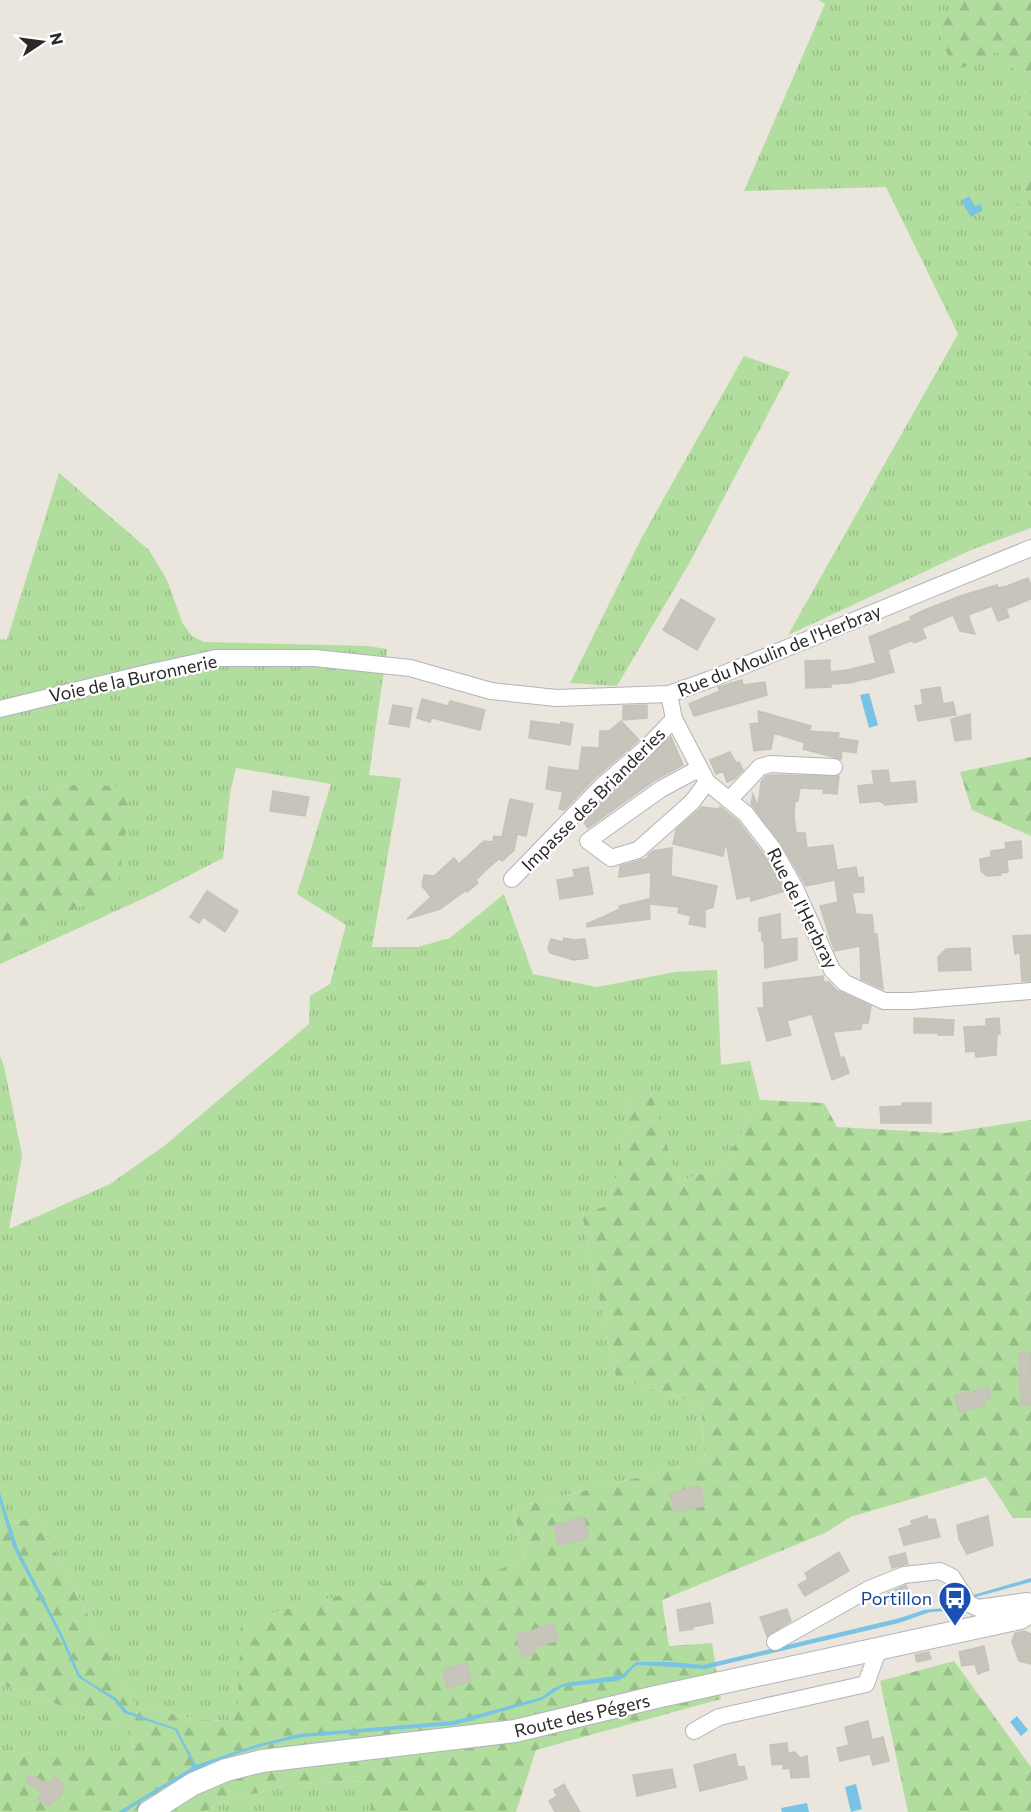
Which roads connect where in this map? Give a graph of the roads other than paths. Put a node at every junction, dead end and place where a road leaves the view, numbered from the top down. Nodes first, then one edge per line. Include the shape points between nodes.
1 (1031, 548) edge
2 (410, 668) joint
3 (669, 694) junction
4 (0, 709) edge
5 (674, 719) junction
6 (834, 767) dead end
7 (703, 775) junction
8 (729, 800) junction
9 (512, 879) dead end
10 (1031, 991) edge
11 (1028, 1613) edge
12 (775, 1642) dead end
13 (879, 1648) junction
14 (694, 1731) dead end
15 (149, 1812) edge

1 - 3 street, Rue du Moulin de l'Herbray
2 - 3 street, Rue du Moulin de l'Herbray via 491,691 526,695 556,698
2 - 4 street, Voie de la Buronnerie via 315,658 216,658
3 - 5 street, Rue de l'Herbray
5 - 7 street, Rue de l'Herbray
5 - 9 street, Impasse des Brianderies
6 - 8 street via 760,767
7 - 7 street via 692,802 638,850 611,858 588,841 661,789
7 - 8 street, Rue de l'Herbray
8 - 10 street, Rue de l'Herbray via 746,814 773,849 832,970 845,983 884,1001
11 - 12 street via 1027,1601 978,1608 969,1604 952,1577 940,1571 904,1575 869,1589
11 - 13 street, Route des Pégers
13 - 14 street via 866,1684 719,1717
13 - 15 street, Route des Pégers via 516,1731 262,1761 201,1781

